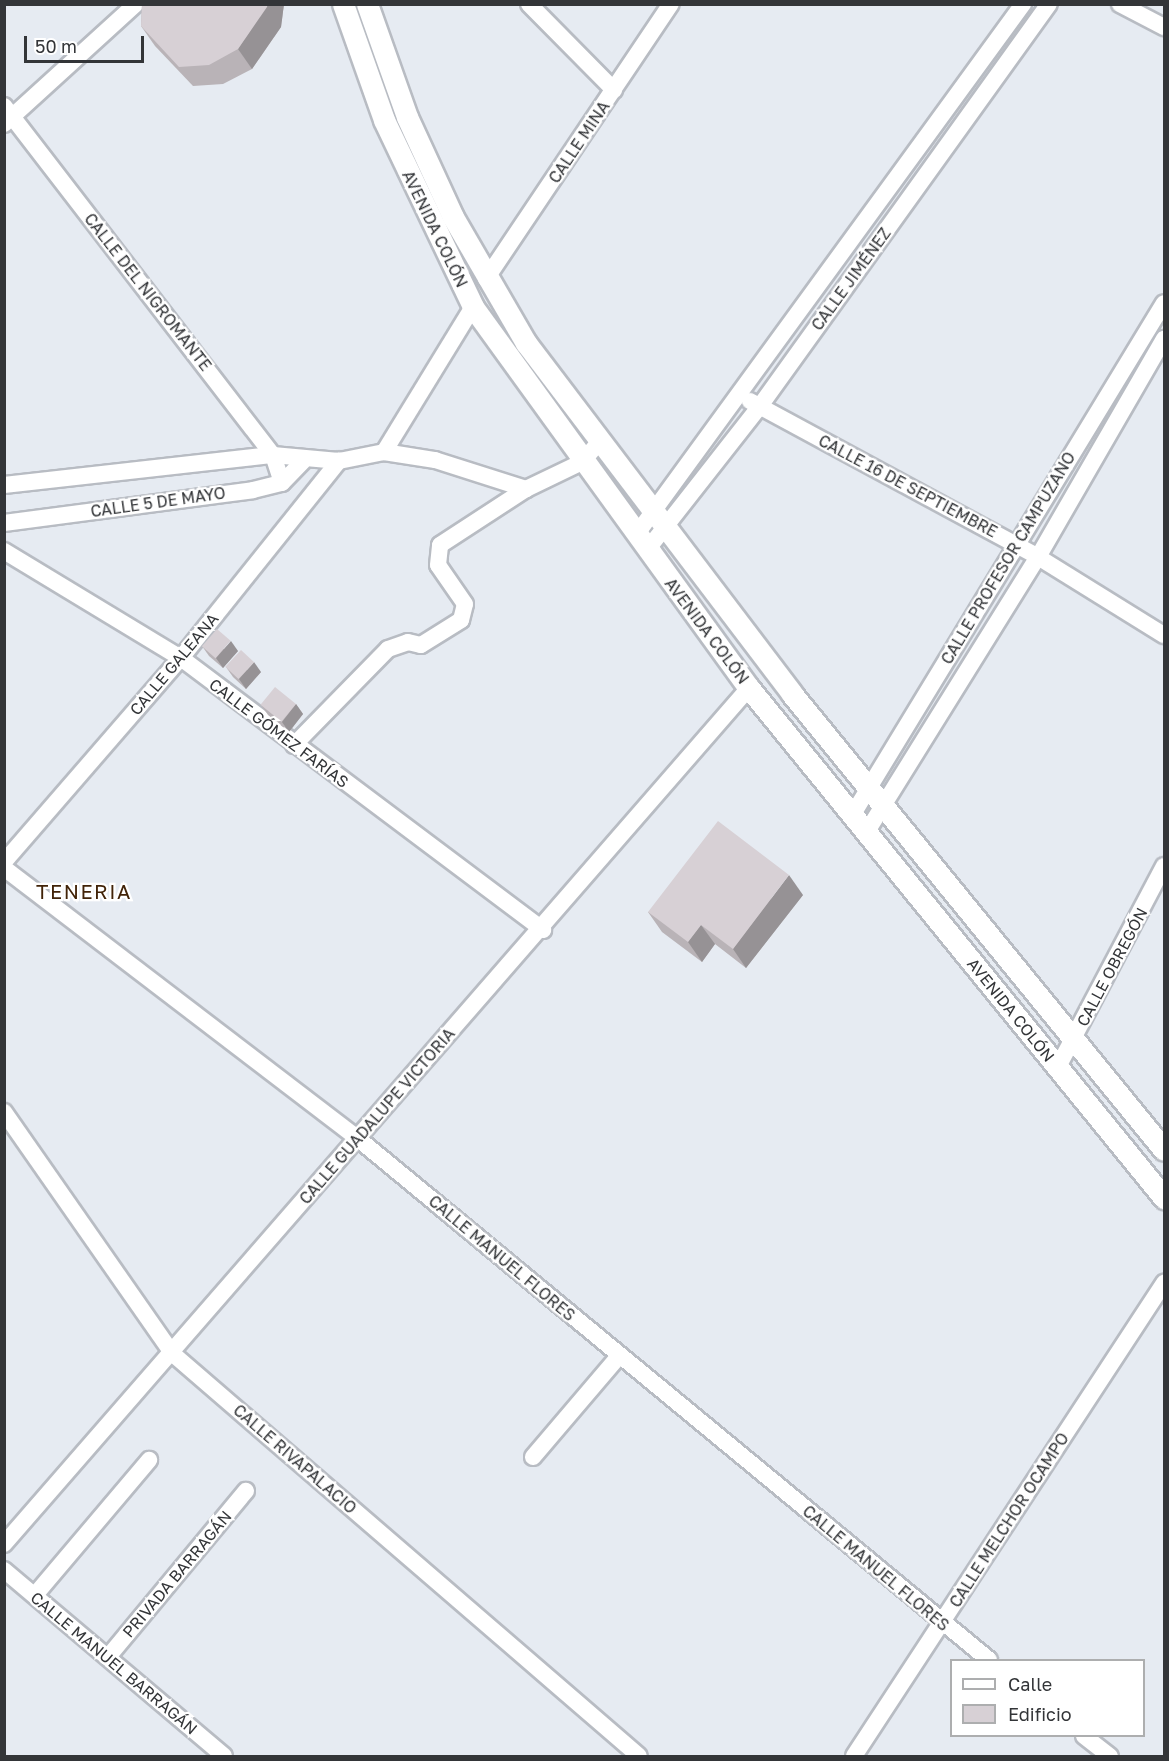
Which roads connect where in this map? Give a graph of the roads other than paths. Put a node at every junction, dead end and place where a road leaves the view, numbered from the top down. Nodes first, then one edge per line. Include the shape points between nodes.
1 (136, 4) edge
2 (343, 4) edge
3 (529, 4) edge
4 (671, 4) edge
5 (1023, 4) edge
6 (1049, 4) edge
7 (1120, 4) edge
8 (368, 5) edge
9 (1164, 27) edge
10 (614, 90) junction
11 (957, 96) junction
12 (975, 108) junction
13 (7, 115) edge
14 (895, 182) junction
15 (913, 194) junction
16 (486, 279) junction
17 (1164, 303) edge
18 (473, 307) junction
19 (794, 323) junction
20 (811, 335) junction
21 (1164, 339) edge
22 (741, 396) junction
23 (1106, 400) junction
24 (760, 406) junction
25 (1122, 409) junction
26 (600, 441) junction
27 (384, 452) junction
28 (273, 455) junction
29 (339, 461) junction
30 (303, 462) junction
31 (582, 462) junction
32 (282, 483) junction
33 (4, 485) edge
34 (526, 489) junction
35 (660, 518) junction
36 (4, 523) edge
37 (641, 543) junction
38 (1015, 544) junction
39 (4, 550) edge
40 (1038, 557) junction
41 (1164, 635) edge
42 (180, 658) junction
43 (749, 688) junction
44 (294, 745) junction
45 (876, 799) junction
46 (853, 814) junction
47 (866, 832) junction
48 (4, 861) edge
49 (1164, 866) edge
50 (4, 868) edge
51 (543, 930) junction
52 (1075, 1038) junction
53 (1058, 1067) junction
54 (4, 1112) edge
55 (356, 1137) junction
56 (1164, 1150) edge
57 (1164, 1198) edge
58 (1164, 1283) edge
59 (173, 1354) junction
60 (619, 1356) junction
61 (533, 1457) dead end
62 (149, 1460) dead end
63 (246, 1491) dead end
64 (4, 1545) edge
65 (4, 1570) edge
66 (35, 1595) junction
67 (942, 1623) junction
68 (108, 1658) junction
69 (988, 1659) edge
70 (1085, 1737) edge
71 (224, 1756) edge
72 (639, 1756) edge
73 (854, 1756) edge
74 (1109, 1756) edge

1 - 13 street
2 - 18 main road, AVENIDA COLÓN via 384,120
3 - 10 street
4 - 10 street, CALLE MINA
5 - 11 street, CALLE JIMÉNEZ
6 - 12 street, CALLE JIMÉNEZ
7 - 9 street
8 - 16 main road, AVENIDA COLÓN via 407,117
10 - 16 street, CALLE MINA
11 - 12 street
11 - 14 street, CALLE JIMÉNEZ
12 - 15 street, CALLE JIMÉNEZ
13 - 28 street, CALLE DEL NIGROMANTE
14 - 15 street
14 - 19 street, CALLE JIMÉNEZ
15 - 20 street, CALLE JIMÉNEZ
16 - 26 main road, AVENIDA COLÓN via 526,343
17 - 23 street, CALLE PROFESOR CAMPUZANO
18 - 27 street
18 - 31 main road, AVENIDA COLÓN
19 - 20 street
19 - 22 street, CALLE JIMÉNEZ
20 - 24 street, CALLE JIMÉNEZ
21 - 25 street, CALLE PROFESOR CAMPUZANO
22 - 24 street, CALLE 16 DE SEPTIEMBRE
22 - 35 street, CALLE JIMÉNEZ
23 - 25 street
23 - 38 street, CALLE PROFESOR CAMPUZANO
24 - 35 street, CALLE JIMÉNEZ
24 - 38 street, CALLE 16 DE SEPTIEMBRE
25 - 40 street, CALLE PROFESOR CAMPUZANO
26 - 31 street
26 - 35 main road, AVENIDA COLÓN
27 - 29 street, CALLE 5 DE MAYO
27 - 34 street, CALLE 5 DE MAYO via 435,460
28 - 30 street, CALLE 5 DE MAYO
28 - 32 street, CALLE DEL NIGROMANTE
28 - 33 street, CALLE 5 DE MAYO
29 - 30 street, CALLE 5 DE MAYO
29 - 42 street, CALLE GALEANA
30 - 32 street
31 - 34 street
31 - 37 main road, AVENIDA COLÓN
32 - 36 street, CALLE 5 DE MAYO
34 - 44 street via 440,545 438,565 465,604 461,620 421,645 408,642 388,649
35 - 37 street, CALLE JIMÉNEZ
35 - 45 main road, AVENIDA COLÓN
37 - 43 main road, AVENIDA COLÓN
38 - 40 street, CALLE 16 DE SEPTIEMBRE
38 - 45 street, CALLE PROFESOR CAMPUZANO
39 - 42 street, CALLE GÓMEZ FARÍAS
40 - 41 street, CALLE 16 DE SEPTIEMBRE
40 - 45 street, CALLE PROFESOR CAMPUZANO
42 - 44 street, CALLE GÓMEZ FARÍAS
42 - 48 street, CALLE GALEANA
43 - 46 main road, AVENIDA COLÓN
43 - 51 street, CALLE GUADALUPE VICTORIA
44 - 51 street, CALLE GÓMEZ FARÍAS
45 - 46 street, CALLE PROFESOR CAMPUZANO
45 - 47 street, CALLE PROFESOR CAMPUZANO
45 - 52 main road, AVENIDA COLÓN
46 - 47 main road, AVENIDA COLÓN
47 - 53 main road, AVENIDA COLÓN
49 - 52 street, CALLE OBREGÓN
50 - 55 street, CALLE MANUEL FLORES
51 - 55 street, CALLE GUADALUPE VICTORIA
52 - 53 street, CALLE OBREGÓN
52 - 56 main road, AVENIDA COLÓN
53 - 57 main road, AVENIDA COLÓN
54 - 59 street, CALLE RIVAPALACIO
55 - 59 street, CALLE GUADALUPE VICTORIA
55 - 60 street, CALLE MANUEL FLORES
58 - 67 street, CALLE MELCHOR OCAMPO
59 - 64 street, CALLE GUADALUPE VICTORIA
59 - 72 street, CALLE RIVAPALACIO
60 - 61 street
60 - 67 street, CALLE MANUEL FLORES
62 - 66 street
63 - 68 street, PRIVADA BARRAGÁN
65 - 66 street, CALLE MANUEL BARRAGÁN
66 - 68 street, CALLE MANUEL BARRAGÁN
67 - 69 street, CALLE MANUEL FLORES
67 - 73 street, CALLE MELCHOR OCAMPO
68 - 71 street, CALLE MANUEL BARRAGÁN
70 - 74 street

